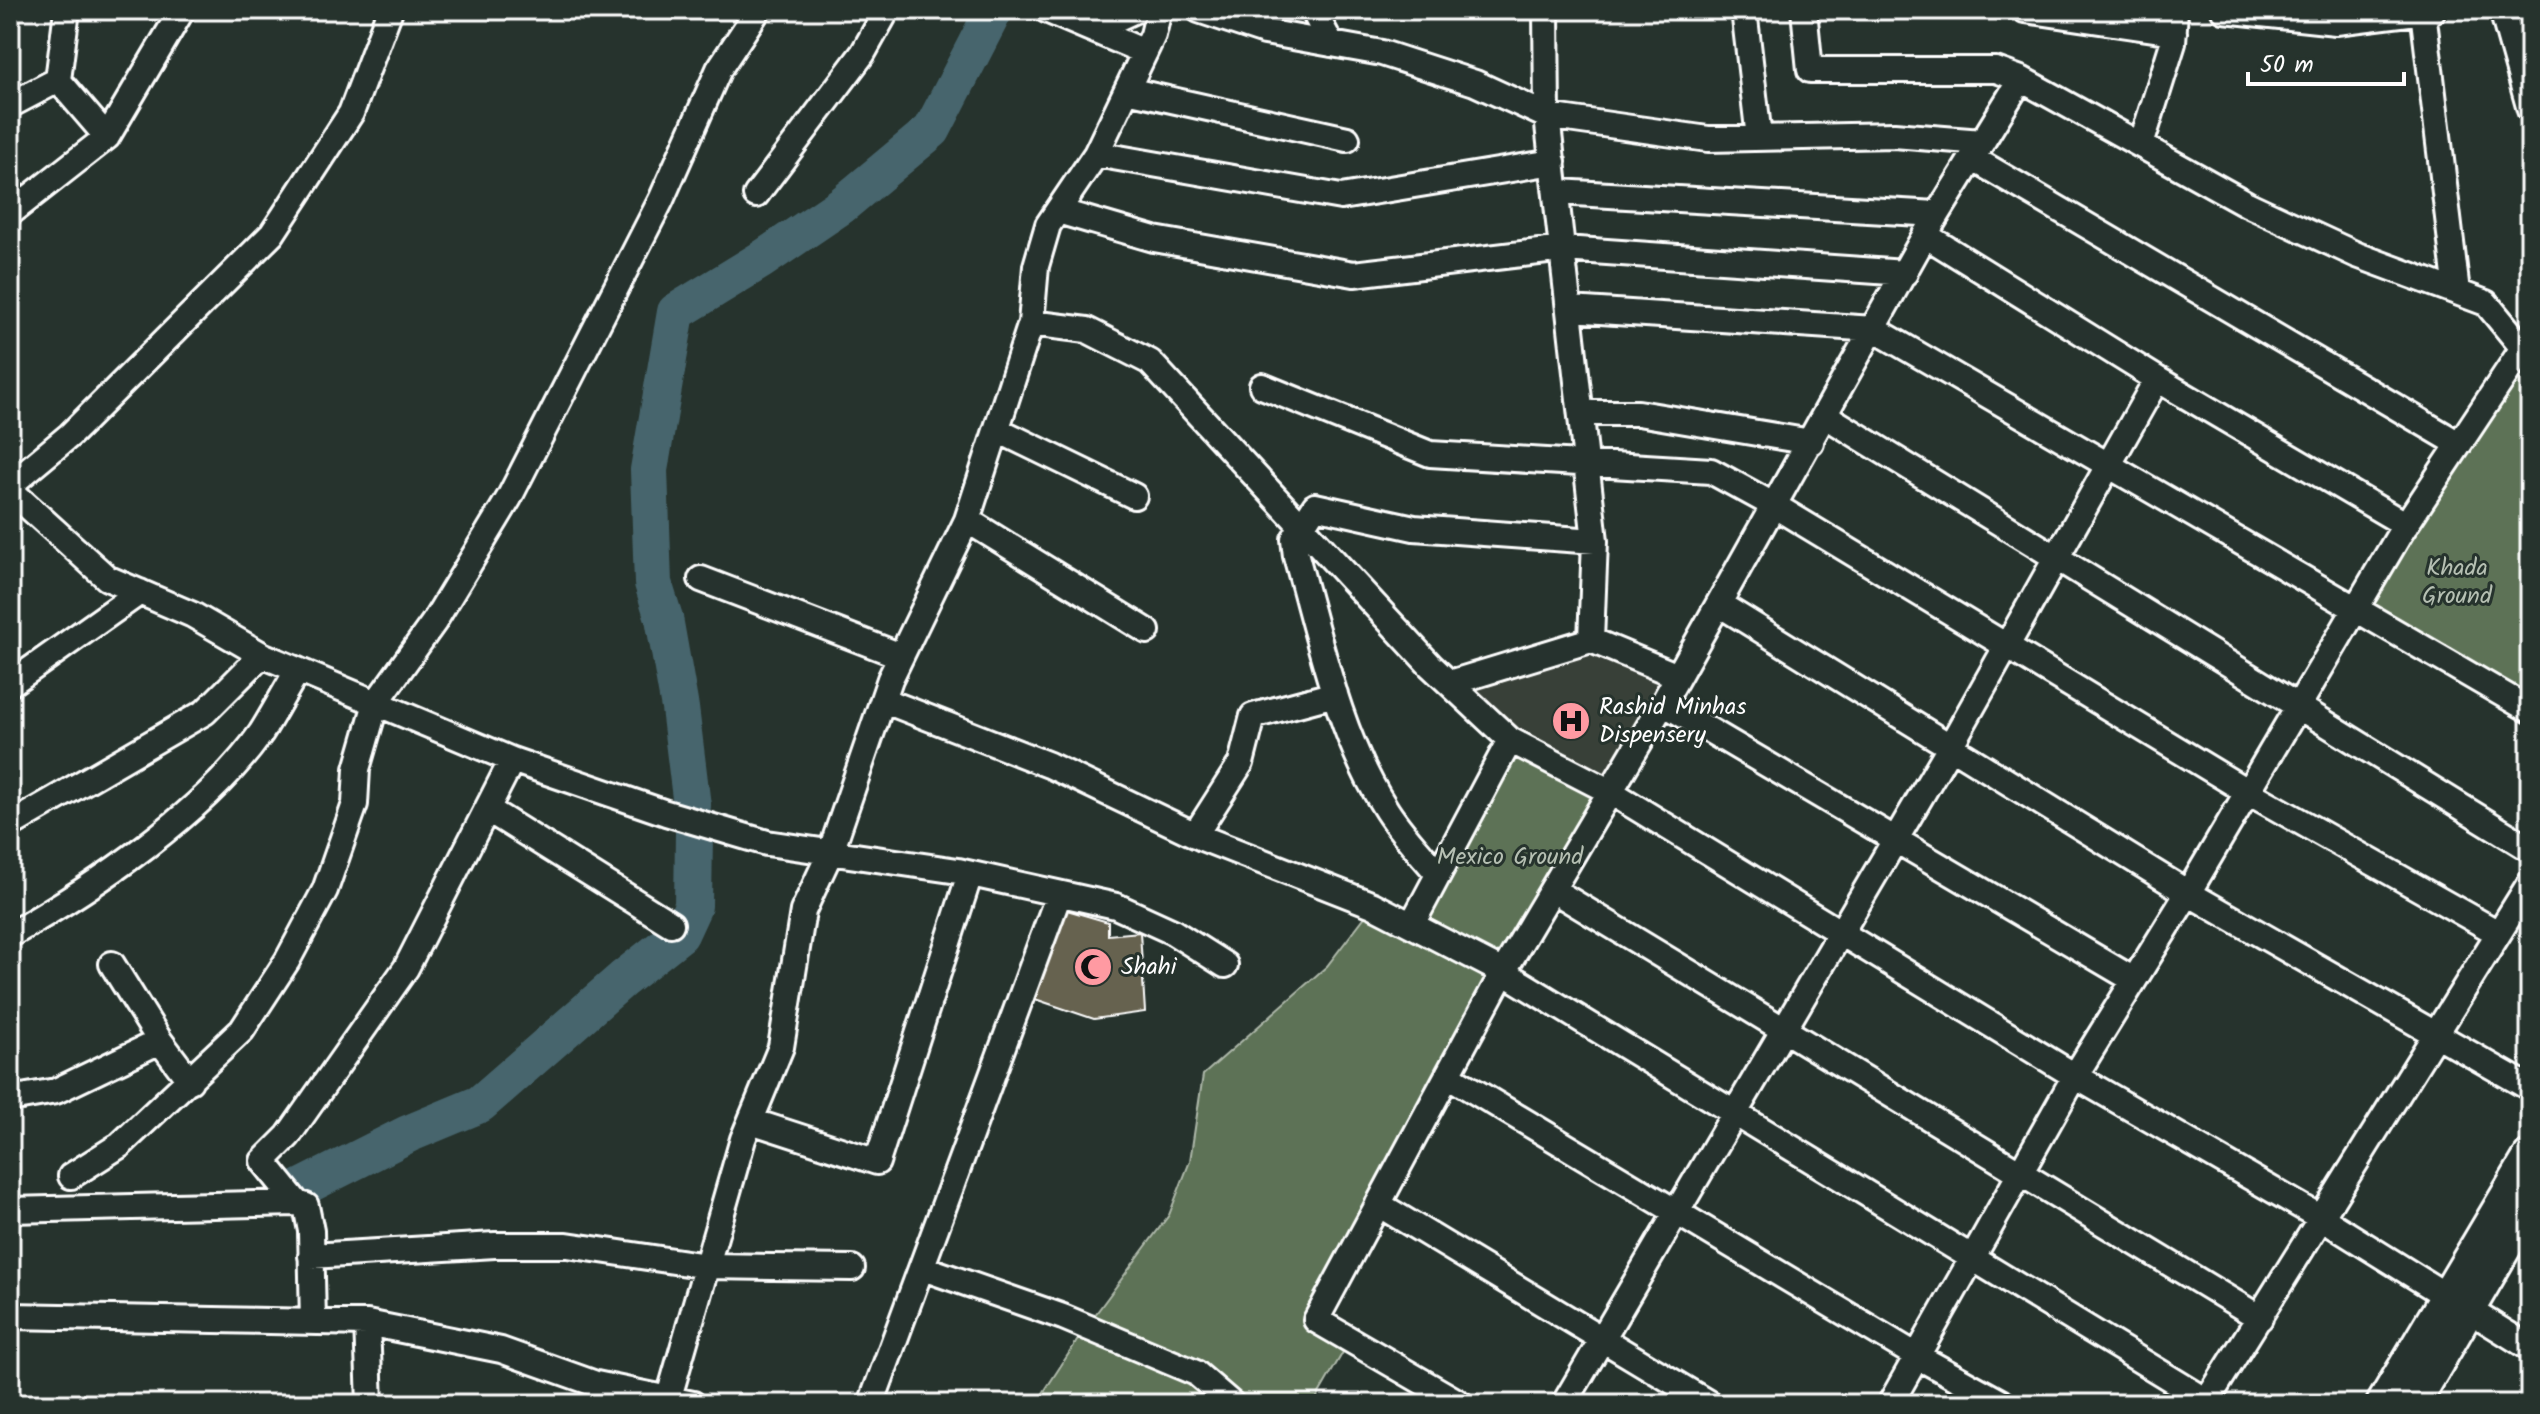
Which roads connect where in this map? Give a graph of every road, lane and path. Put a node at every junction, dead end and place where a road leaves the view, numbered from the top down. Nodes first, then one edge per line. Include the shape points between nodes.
1 (67, 10) edge
2 (182, 10) edge
3 (390, 10) edge
4 (758, 10) edge
5 (887, 10) edge
6 (1046, 10) edge
7 (1135, 10) edge
8 (1159, 10) edge
9 (1199, 10) edge
10 (1313, 10) edge
11 (1546, 10) edge
12 (1744, 10) edge
13 (1804, 10) edge
14 (2025, 10) edge
15 (2224, 10) edge
16 (2502, 10) edge
17 (2428, 11) edge
18 (2174, 21) edge
19 (1094, 29) junction
20 (1331, 44) junction
21 (1145, 52) junction
22 (2021, 79) junction
23 (58, 80) junction
24 (1127, 90) junction
25 (10, 105) edge
26 (2530, 110) edge
27 (1547, 116) junction
28 (107, 137) junction
29 (1759, 138) junction
30 (1347, 139) dead end
31 (2141, 145) junction
32 (1977, 150) junction
33 (1096, 154) junction
34 (1553, 162) junction
35 (1558, 192) junction
36 (756, 195) dead end
37 (1058, 211) junction
38 (10, 213) edge
39 (1931, 224) junction
40 (1564, 249) junction
41 (1905, 273) junction
42 (2457, 292) junction
43 (1570, 309) junction
44 (1031, 323) junction
45 (1874, 329) junction
46 (2526, 349) edge
47 (2157, 379) junction
48 (1262, 386) dead end
49 (1583, 413) junction
50 (1826, 416) junction
51 (998, 430) junction
52 (1811, 442) junction
53 (2459, 444) junction
54 (1589, 462) junction
55 (2108, 465) junction
56 (10, 488) edge
57 (1134, 496) dead end
58 (1775, 506) junction
59 (967, 520) junction
60 (1302, 525) junction
61 (2406, 525) junction
62 (1595, 541) junction
63 (2055, 560) junction
64 (701, 579) dead end
65 (140, 592) junction
66 (1719, 604) junction
67 (2355, 609) junction
68 (1147, 631) dead end
69 (1591, 640) junction
70 (2005, 648) junction
71 (262, 655) junction
72 (901, 656) junction
73 (298, 670) junction
74 (1678, 676) junction
75 (1450, 683) junction
76 (10, 684) edge
77 (1335, 694) junction
78 (883, 700) junction
79 (376, 703) junction
80 (1663, 703) junction
81 (2298, 707) junction
82 (2530, 710) edge
83 (1510, 740) junction
84 (1951, 745) junction
85 (512, 760) junction
86 (1609, 791) junction
87 (2248, 792) junction
88 (487, 809) junction
89 (10, 825) edge
90 (1195, 835) junction
91 (1895, 839) junction
92 (2530, 849) edge
93 (831, 851) junction
94 (970, 874) junction
95 (1438, 874) junction
96 (2530, 883) edge
97 (1553, 890) junction
98 (2188, 893) junction
99 (1059, 894) junction
100 (671, 924) dead end
101 (1412, 924) junction
102 (1841, 933) junction
103 (2498, 933) junction
104 (10, 935) edge
105 (112, 964) dead end
106 (1225, 965) dead end
107 (1503, 972) junction
108 (2134, 980) junction
109 (1783, 1030) junction
110 (2435, 1032) junction
111 (160, 1041) junction
112 (1449, 1076) junction
113 (2075, 1076) junction
114 (190, 1081) junction
115 (2530, 1088) edge
116 (10, 1099) edge
117 (1734, 1113) junction
118 (751, 1121) junction
119 (2530, 1157) edge
120 (2020, 1173) junction
121 (71, 1176) dead end
122 (297, 1203) junction
123 (1378, 1204) junction
124 (2530, 1204) edge
125 (10, 1210) edge
126 (1676, 1211) junction
127 (2323, 1219) junction
128 (311, 1256) junction
129 (1972, 1258) junction
130 (707, 1266) junction
131 (852, 1268) dead end
132 (923, 1268) junction
133 (2456, 1304) junction
134 (10, 1316) edge
135 (2260, 1318) junction
136 (313, 1322) junction
137 (367, 1323) junction
138 (1602, 1339) junction
139 (2530, 1348) edge
140 (1917, 1356) junction
141 (607, 1396) edge
142 (667, 1401) edge
143 (2206, 1403) edge
144 (370, 1404) edge
145 (693, 1404) edge
146 (871, 1404) edge
147 (1232, 1404) edge
148 (1461, 1404) edge
149 (1564, 1404) edge
150 (1710, 1404) edge
151 (1890, 1404) edge
152 (2004, 1404) edge
153 (2383, 1404) edge
154 (2413, 1404) edge

1 - 23 street
2 - 28 street
3 - 56 street via 351,113 272,234
4 - 79 street via 719,69 661,200 509,498 434,622
5 - 36 street via 863,53
6 - 19 street
7 - 19 street
8 - 21 street
9 - 20 street via 1265,32
10 - 20 street
11 - 27 street
12 - 29 street
13 - 22 street via 1810,70 1996,70
14 - 18 street
15 - 17 street via 2336,22
16 - 26 street
17 - 42 street
18 - 31 street
19 - 21 street
20 - 27 street via 1382,53 1475,83
21 - 24 street
22 - 31 street
22 - 32 street
23 - 25 street
23 - 28 street
24 - 30 street
24 - 33 street
27 - 29 street via 1708,139
27 - 34 street
28 - 38 street
29 - 32 street via 1894,135
31 - 42 street via 2247,204 2357,255
32 - 39 street
32 - 53 street
33 - 34 street via 1341,197
33 - 37 street
34 - 35 street
35 - 39 street
35 - 40 street
37 - 40 street via 1154,239 1354,274
37 - 44 street via 1048,225 1036,266
39 - 41 street
39 - 47 street
40 - 41 street
40 - 43 street
41 - 45 street
42 - 46 street via 2486,303
43 - 45 street
43 - 49 street
44 - 51 street
44 - 60 street via 1087,330 1150,362
45 - 50 street
45 - 55 street
46 - 53 street
47 - 55 street
47 - 61 street
48 - 54 street via 1430,454
49 - 52 street via 1638,413
49 - 54 street
50 - 52 street
50 - 63 street
51 - 57 street
51 - 59 street
52 - 58 street
53 - 61 street
54 - 58 street via 1711,471
54 - 62 street
55 - 63 street
55 - 67 street
56 - 65 street via 107,578
58 - 66 street
58 - 70 street
59 - 68 street
59 - 72 street
60 - 62 street via 1315,506 1414,528
60 - 75 street
60 - 77 street via 1294,539 1296,556
61 - 67 street
62 - 69 street
63 - 70 street
63 - 81 street
64 - 72 street
65 - 71 street
65 - 76 street
66 - 74 street
66 - 84 street
67 - 81 street
67 - 82 street
69 - 74 street
69 - 75 street
70 - 84 street
70 - 87 street
71 - 73 street
71 - 89 street via 205,712
72 - 78 street
73 - 79 street
73 - 104 street via 260,734 205,797 103,876
74 - 80 street
75 - 83 street
77 - 90 street via 1253,716 1241,763
77 - 95 street via 1384,807
78 - 90 street via 1049,765
78 - 93 street
79 - 85 street
79 - 114 street via 357,769 355,804 325,890 242,1030
80 - 86 street
80 - 91 street
81 - 87 street
81 - 92 street
83 - 86 street
83 - 95 street
84 - 91 street
84 - 98 street
85 - 88 street
85 - 93 street via 767,843
86 - 97 street
86 - 102 street
87 - 98 street
87 - 103 street
88 - 100 street
88 - 122 street via 406,968 288,1136 263,1161
90 - 101 street
91 - 102 street
91 - 108 street
93 - 94 street
93 - 118 street via 803,911 781,1047
94 - 99 street
94 - 118 street via 877,1162
95 - 101 street
96 - 103 street
97 - 107 street
97 - 109 street
98 - 108 street
98 - 110 street
99 - 106 street via 1116,906 1173,932
99 - 132 street
101 - 107 street
102 - 109 street
102 - 113 street
103 - 110 street
105 - 111 street
107 - 112 street
107 - 117 street
108 - 113 street
109 - 117 street
109 - 120 street
110 - 115 street
110 - 127 street
111 - 114 street
111 - 116 street via 56,1091
112 - 123 street
112 - 126 street
113 - 120 street
113 - 127 street
114 - 121 street via 120,1145
117 - 126 street
117 - 129 street
118 - 130 street
119 - 133 main road
120 - 129 street
120 - 135 street
122 - 125 street
122 - 128 street via 306,1206
123 - 138 street
123 - 148 street via 1316,1320
124 - 133 main road
126 - 138 street
126 - 140 street
127 - 133 street
127 - 135 street
128 - 130 street via 567,1245
128 - 136 street
129 - 140 street
129 - 143 street
130 - 131 street
130 - 142 street
132 - 146 street
132 - 147 street via 1063,1317 1196,1373
133 - 139 street
133 - 153 main road
133 - 154 main road
134 - 136 street
135 - 143 street
136 - 137 street
137 - 141 street via 501,1350
137 - 144 street
138 - 149 street
138 - 150 street
140 - 151 street
140 - 152 street
141 - 142 street
142 - 145 street

